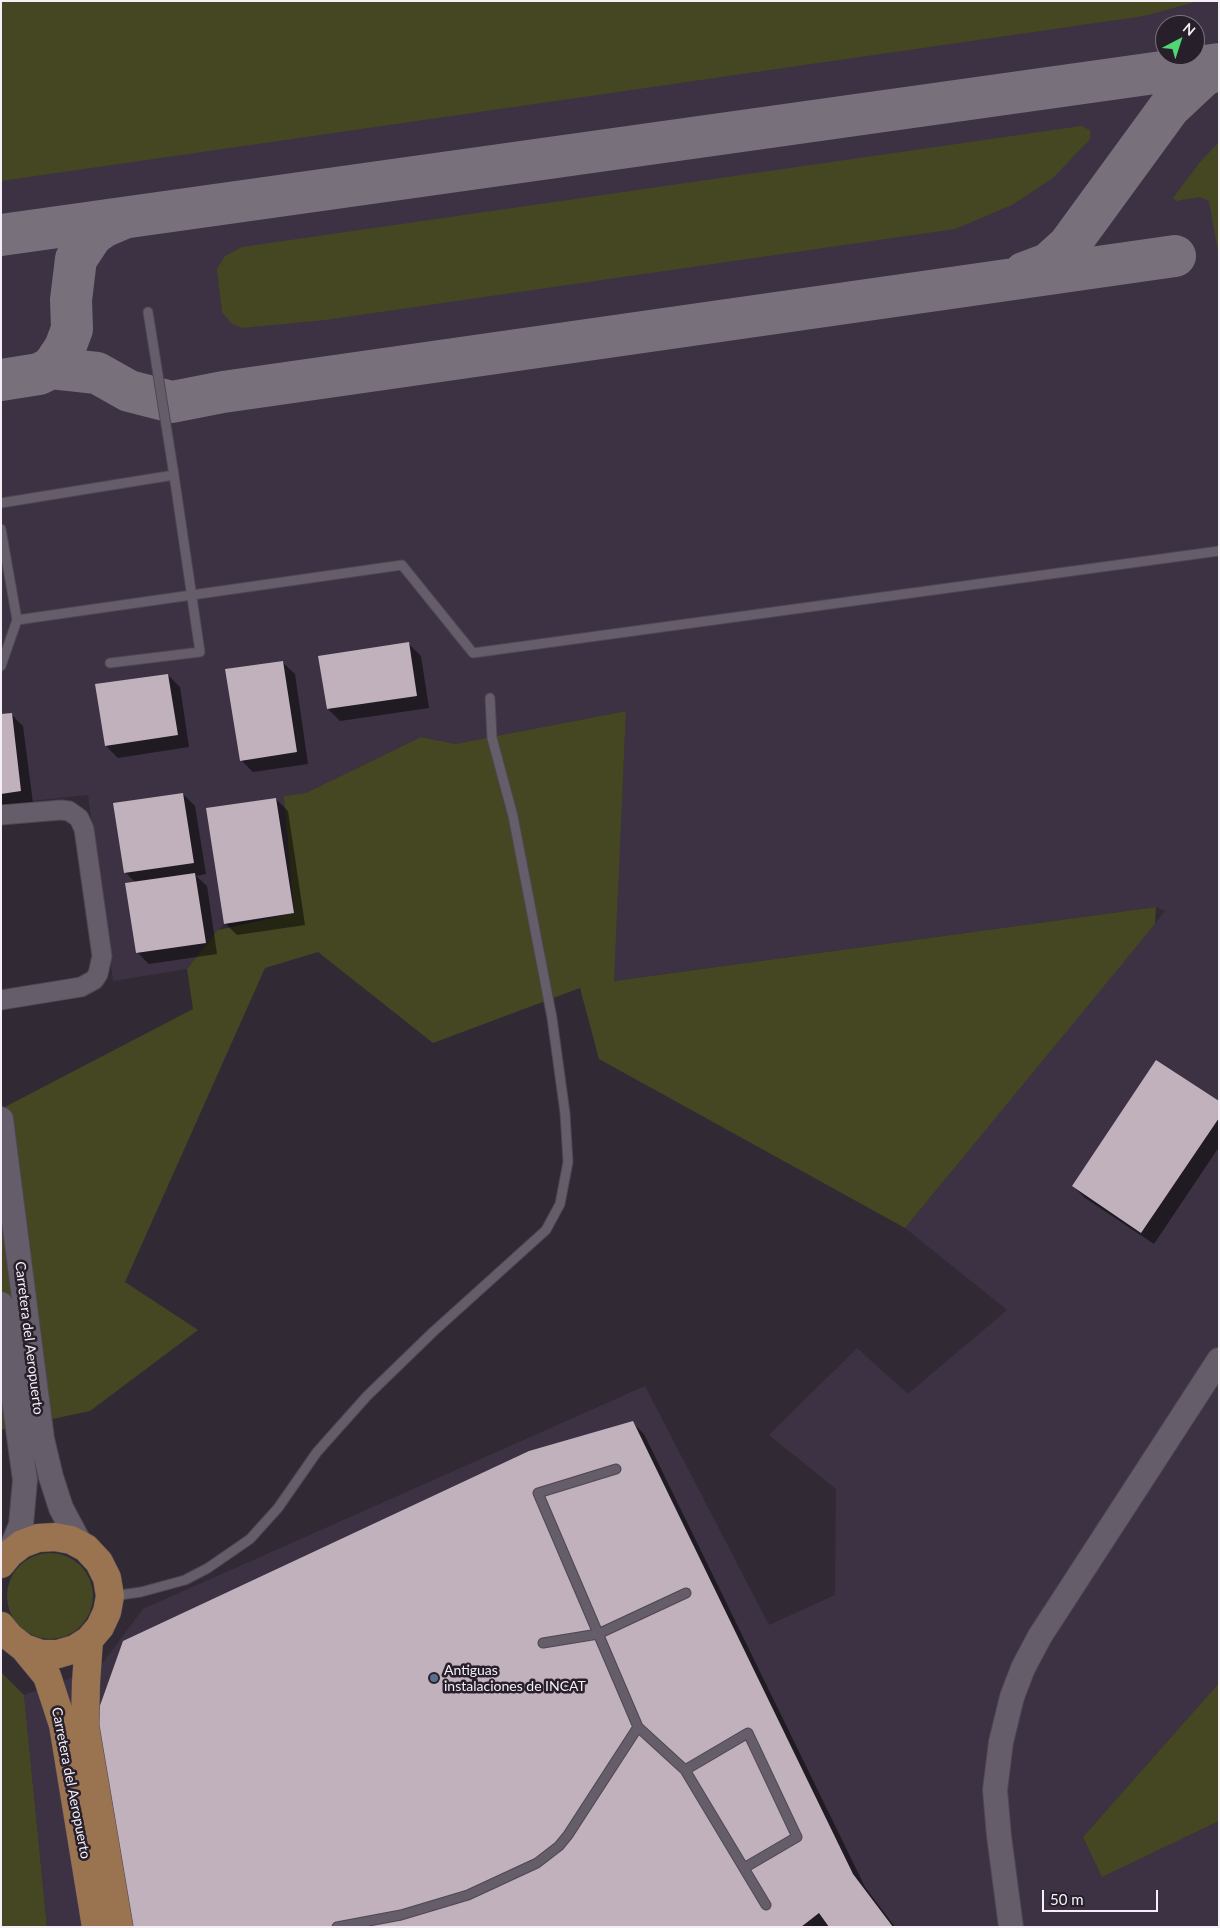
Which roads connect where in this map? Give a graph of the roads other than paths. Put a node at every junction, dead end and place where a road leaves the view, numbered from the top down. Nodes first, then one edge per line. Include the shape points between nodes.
1 (148, 312) dead end
2 (174, 475) junction
3 (1, 503) edge
4 (1, 529) edge
5 (1219, 551) edge
6 (193, 595) junction
7 (17, 620) junction
8 (110, 663) dead end
9 (1, 666) edge
10 (490, 698) dead end
11 (1, 815) edge
12 (1, 1000) edge
13 (1, 1119) edge
14 (1, 1304) edge
15 (1218, 1363) edge
16 (616, 1469) dead end
17 (86, 1548) junction
18 (5, 1559) edge
19 (686, 1593) dead end
20 (110, 1596) junction
21 (1, 1626) edge
22 (598, 1634) junction
23 (90, 1640) junction
24 (544, 1643) dead end
25 (24, 1648) junction
26 (638, 1727) junction
27 (685, 1770) junction
28 (744, 1868) junction
29 (766, 1905) dead end
30 (96, 1927) edge
31 (119, 1927) edge
32 (337, 1927) edge
33 (1011, 1927) edge

1 - 2 lane
2 - 3 lane
2 - 6 lane
4 - 7 lane
5 - 6 lane via 473,653 402,566
6 - 7 lane
6 - 8 lane via 200,652
7 - 9 lane
10 - 20 lane via 492,738 513,816 552,1018 568,1162 560,1204 546,1230 367,1396 317,1452 278,1508 250,1539 185,1580 141,1592
11 - 12 street via 61,810 79,818 84,829 102,956 94,980 81,987
13 - 17 street, Carretera del Aeropuerto via 42,1439 61,1508 78,1540
14 - 18 street, Carretera del Aeropuerto via 25,1480 21,1525
15 - 33 street via 1040,1636 1012,1697 1001,1742 995,1790
16 - 22 lane via 538,1493
17 - 18 main road via 71,1540 38,1538 22,1544
17 - 20 main road via 99,1562 107,1578
19 - 22 lane
20 - 23 main road via 107,1612
21 - 25 main road, Carretera del Aeropuerto
22 - 24 lane
22 - 26 lane
23 - 25 main road via 58,1654 41,1654
23 - 31 main road, Carretera del Aeropuerto via 86,1726
25 - 30 main road, Carretera del Aeropuerto via 47,1676 63,1725
26 - 27 lane
26 - 32 lane via 568,1835 537,1863 468,1895 401,1915
27 - 28 lane
27 - 28 lane via 748,1733 797,1837
28 - 29 lane

